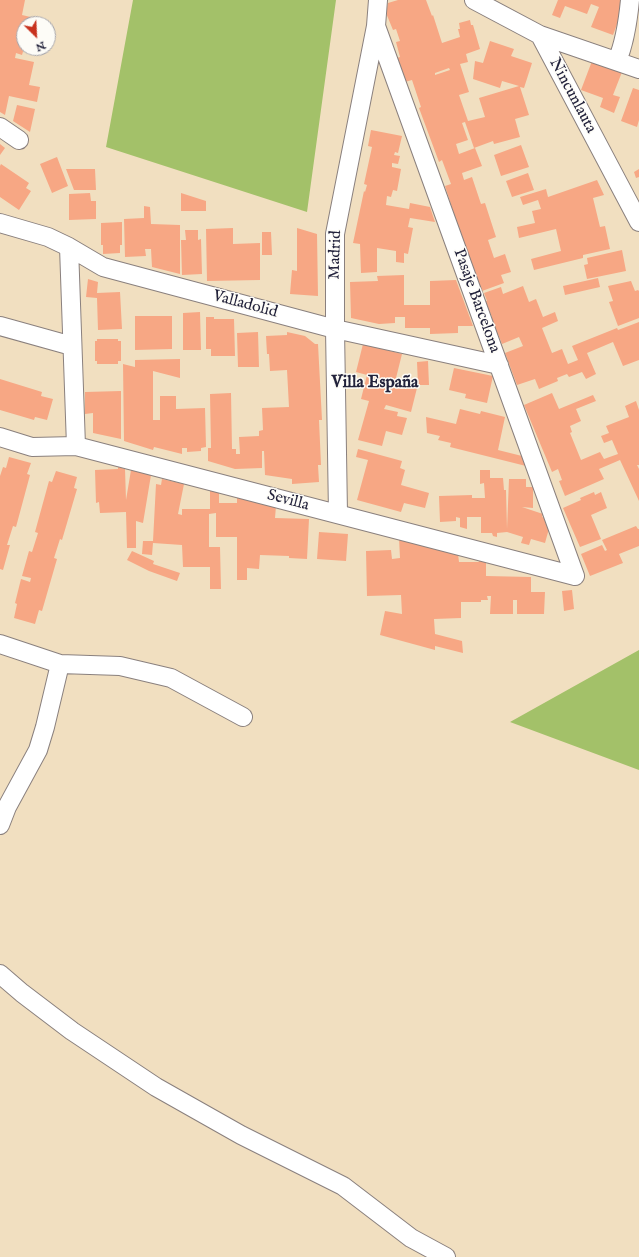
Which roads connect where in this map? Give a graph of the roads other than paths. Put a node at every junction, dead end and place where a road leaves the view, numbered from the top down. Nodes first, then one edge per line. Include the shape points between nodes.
1 (378, 0) edge
2 (474, 0) edge
3 (630, 0) edge
4 (376, 26) junction
5 (540, 35) junction
6 (617, 61) junction
7 (639, 69) edge
8 (0, 127) edge
9 (18, 140) dead end
10 (0, 222) edge
11 (639, 222) edge
12 (69, 247) junction
13 (0, 326) edge
14 (335, 329) junction
15 (72, 346) junction
16 (499, 365) junction
17 (0, 438) edge
18 (76, 446) junction
19 (338, 514) junction
20 (575, 576) joint
21 (0, 644) edge
22 (60, 664) junction
23 (243, 717) dead end
24 (0, 825) edge
25 (0, 974) edge
26 (446, 1257) edge

1 - 4 street, Madrid
2 - 5 street
3 - 6 street via 622,50
4 - 14 street, Madrid via 335,234
4 - 16 street, Pasaje Barcelona
5 - 6 street
5 - 11 street, Nincunlauta
6 - 7 street
8 - 9 street
10 - 12 street, Valladolid via 48,237
12 - 14 street, Valladolid via 103,267
12 - 15 street
13 - 15 street
14 - 16 street, Valladolid
14 - 19 street, Madrid
15 - 18 street
16 - 20 street, Pasaje Barcelona
17 - 18 street, Sevilla via 32,447
18 - 19 street, Sevilla
19 - 20 street, Sevilla
21 - 22 street
22 - 23 street via 120,666 171,678
22 - 24 street via 38,750
25 - 26 street via 72,1031 156,1087 241,1135 343,1186 412,1238

